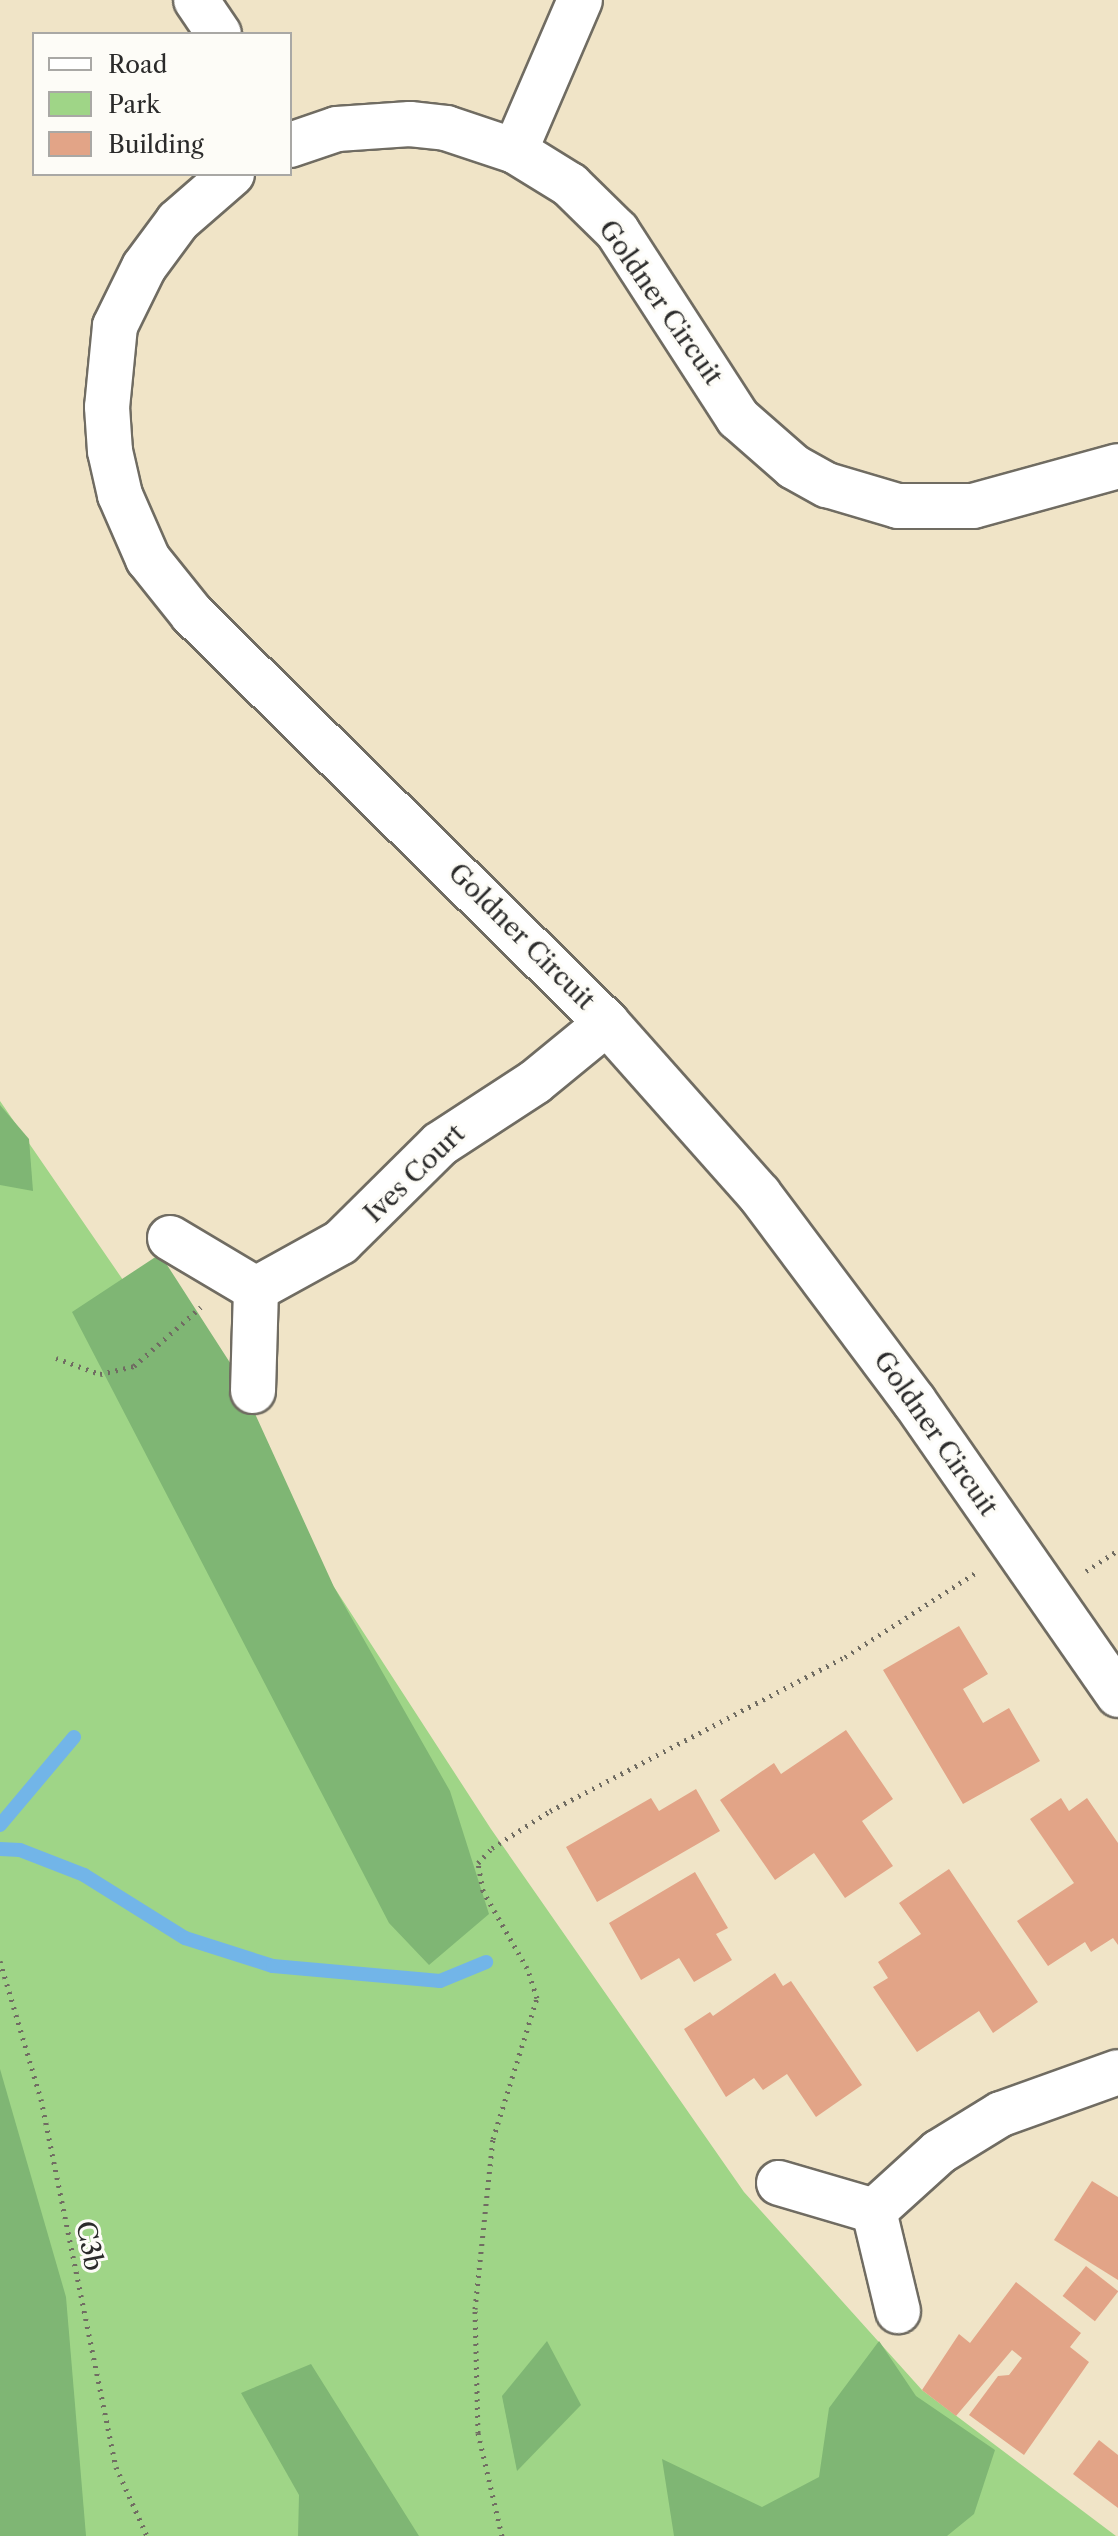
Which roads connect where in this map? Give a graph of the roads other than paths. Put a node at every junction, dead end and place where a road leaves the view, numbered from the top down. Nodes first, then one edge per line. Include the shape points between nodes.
1 (196, 0) edge
2 (580, 0) edge
3 (218, 32) edge
4 (292, 144) edge
5 (515, 151) junction
6 (230, 176) edge
7 (1118, 466) edge
8 (607, 1023) junction
9 (170, 1238) dead end
10 (256, 1289) junction
11 (253, 1391) dead end
12 (1118, 1695) edge
13 (1118, 2072) edge
14 (779, 2183) dead end
15 (874, 2211) junction
16 (898, 2311) dead end

1 - 3 street
2 - 5 street
4 - 5 street, Goldner Circuit via 337,129 410,124 446,128
5 - 7 street, Goldner Circuit via 570,185 617,231 738,418 794,467 827,485 898,506 973,506
6 - 8 street, Goldner Circuit via 178,221 144,267 115,326 107,407 120,495 148,559 192,614
8 - 10 street, Ives Court via 535,1082 440,1144 341,1242
8 - 12 street, Goldner Circuit via 759,1194 914,1401
9 - 10 street
10 - 11 street
13 - 15 street via 1001,2114 939,2152
14 - 15 street
15 - 16 street

